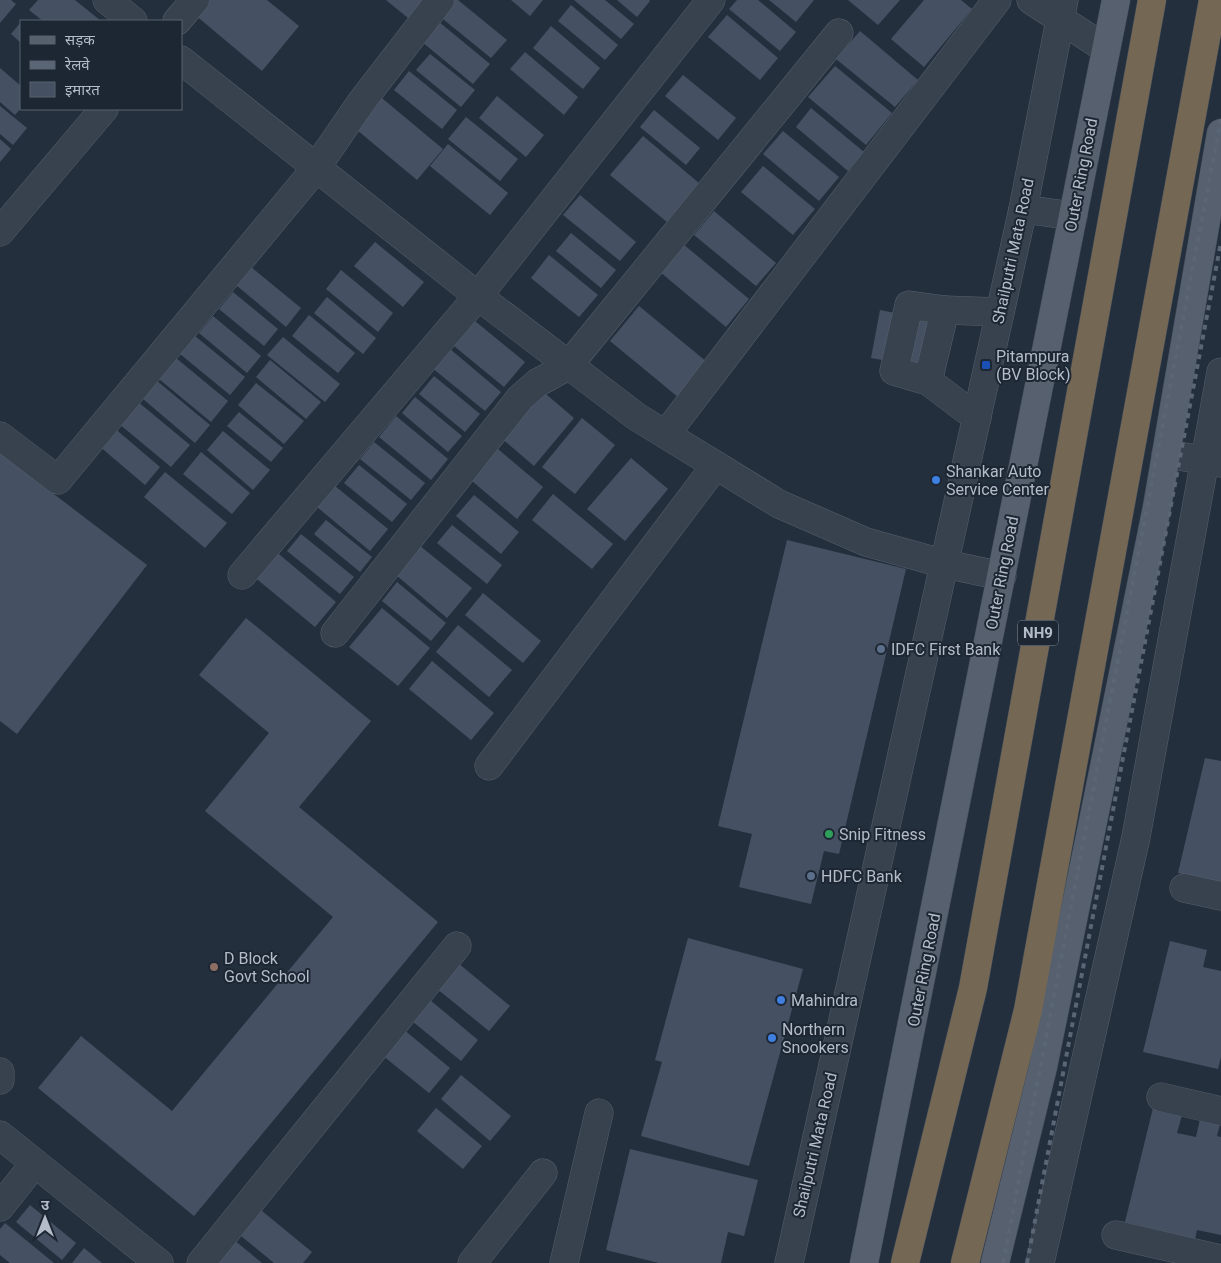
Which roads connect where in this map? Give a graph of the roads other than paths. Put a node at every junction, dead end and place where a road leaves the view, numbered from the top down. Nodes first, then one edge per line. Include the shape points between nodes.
1 (107, 0) edge
2 (195, 0) edge
3 (440, 0) edge
4 (712, 0) edge
5 (997, 0) edge
6 (1031, 0) edge
7 (1116, 0) edge
8 (1152, 0) edge
9 (1213, 0) edge
10 (1062, 10) edge
11 (132, 20) edge
12 (178, 20) edge
13 (839, 33) dead end
14 (1106, 48) junction
15 (182, 61) edge
16 (103, 110) edge
17 (1221, 133) edge
18 (316, 168) junction
19 (1023, 209) junction
20 (1073, 216) junction
21 (0, 232) edge
22 (478, 296) junction
23 (945, 310) junction
24 (1000, 312) junction
25 (568, 366) junction
26 (1221, 372) edge
27 (928, 381) junction
28 (977, 418) junction
29 (666, 434) junction
30 (0, 436) edge
31 (1166, 454) junction
32 (1213, 462) edge
33 (716, 465) junction
34 (945, 564) junction
35 (242, 575) dead end
36 (1002, 576) junction
37 (335, 633) dead end
38 (489, 766) dead end
39 (1184, 888) dead end
40 (1221, 896) edge
41 (457, 946) dead end
42 (0, 1072) edge
43 (0, 1080) edge
44 (1161, 1097) dead end
45 (1221, 1111) edge
46 (599, 1113) dead end
47 (0, 1135) edge
48 (35, 1163) junction
49 (543, 1173) dead end
50 (0, 1207) edge
51 (1116, 1235) dead end
52 (1221, 1259) edge
53 (159, 1263) edge
54 (201, 1263) edge
55 (472, 1263) edge
56 (564, 1263) edge
57 (789, 1263) edge
58 (864, 1263) edge
59 (905, 1263) edge
60 (965, 1263) edge
61 (995, 1263) edge
62 (1040, 1263) edge

1 - 11 street
2 - 12 street
3 - 18 street via 362,101
4 - 22 street
5 - 29 street
6 - 10 street
7 - 14 main road, Outer Ring Road
8 - 59 highway, NH9 via 973,988
9 - 60 highway via 1028,1010
10 - 14 street
10 - 19 street, Shailputri Mata Road
13 - 25 street
14 - 20 main road, Outer Ring Road
15 - 18 street
16 - 21 street
17 - 31 main road
18 - 22 street
18 - 30 street via 58,480
19 - 20 street
19 - 24 street, Shailputri Mata Road
20 - 36 main road, Outer Ring Road
22 - 25 street
22 - 35 street
23 - 24 street
23 - 27 street
23 - 27 street via 909,305 894,371
24 - 28 street, Shailputri Mata Road
25 - 29 street
25 - 37 street via 538,382 520,398
26 - 32 street
27 - 28 street
28 - 34 street, Shailputri Mata Road
29 - 33 street
31 - 32 street
31 - 61 main road via 1043,1067
32 - 62 street via 1136,837
33 - 34 street via 779,504 866,542
33 - 38 street
34 - 36 street
34 - 57 street, Shailputri Mata Road
36 - 58 main road, Outer Ring Road
39 - 40 street
41 - 54 street
42 - 43 street
44 - 45 street
46 - 56 street
47 - 48 street
48 - 50 street
48 - 53 street
49 - 55 street
51 - 52 street

